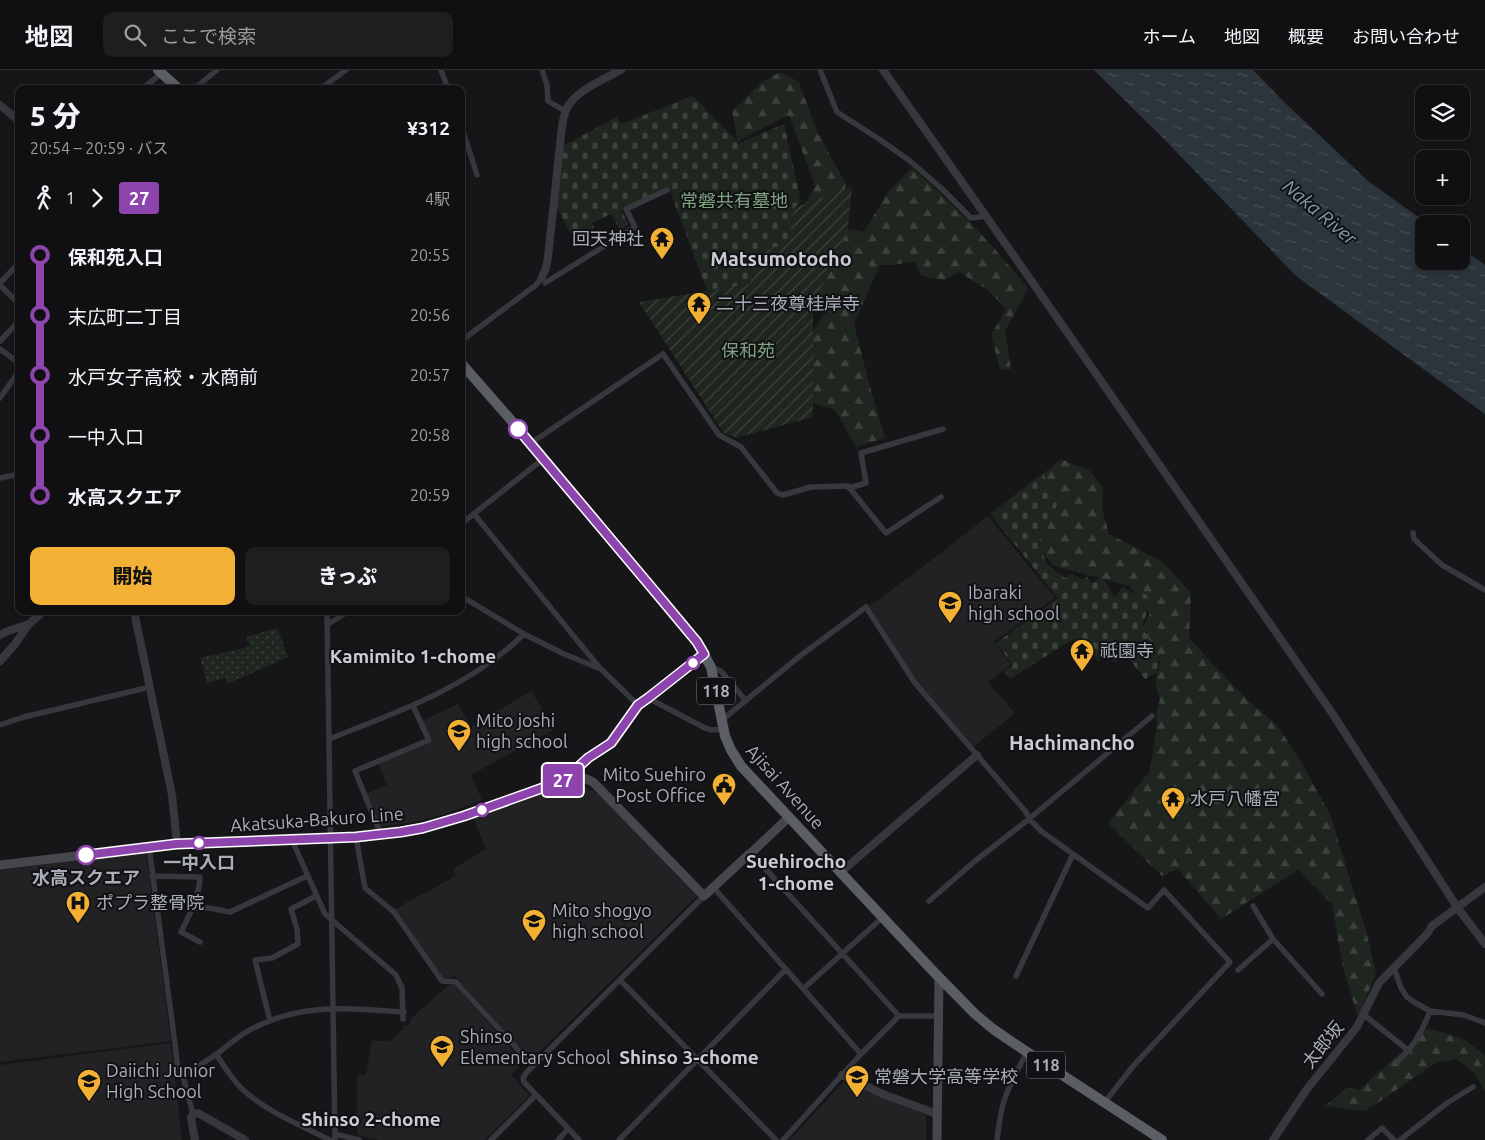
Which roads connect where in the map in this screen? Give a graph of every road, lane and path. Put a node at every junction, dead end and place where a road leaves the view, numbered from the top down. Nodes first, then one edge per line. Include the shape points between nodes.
1 (217, 70) edge
2 (346, 70) edge
3 (441, 70) edge
4 (542, 70) edge
5 (621, 70) edge
6 (820, 70) edge
7 (883, 70) edge
8 (160, 72) edge
9 (146, 85) edge
10 (175, 85) edge
11 (199, 85) edge
12 (325, 85) edge
13 (447, 85) edge
14 (0, 105) edge
15 (566, 111) junction
16 (15, 118) edge
17 (465, 138) edge
18 (477, 175) dead end
19 (667, 190) dead end
20 (986, 216) junction
21 (15, 267) edge
22 (544, 280) junction
23 (0, 284) edge
24 (15, 300) edge
25 (15, 326) edge
26 (465, 338) edge
27 (0, 341) edge
28 (0, 349) edge
29 (15, 360) edge
30 (465, 368) edge
31 (15, 377) edge
32 (0, 398) edge
33 (943, 429) dead end
34 (531, 443) junction
35 (543, 459) junction
36 (15, 475) edge
37 (0, 478) edge
38 (849, 488) junction
39 (941, 497) dead end
40 (474, 514) junction
41 (465, 521) edge
42 (1413, 533) dead end
43 (1485, 590) edge
44 (465, 598) edge
45 (39, 615) edge
46 (135, 615) edge
47 (327, 615) edge
48 (343, 615) edge
49 (29, 624) junction
50 (328, 624) junction
51 (524, 634) junction
52 (0, 635) edge
53 (704, 654) junction
54 (0, 661) edge
55 (711, 667) junction
56 (601, 669) junction
57 (150, 687) junction
58 (648, 698) junction
59 (746, 701) junction
60 (638, 705) junction
61 (413, 706) junction
62 (1152, 716) dead end
63 (723, 724) junction
64 (0, 725) edge
65 (329, 739) junction
66 (977, 755) junction
67 (573, 777) junction
68 (789, 817) junction
69 (1029, 819) junction
70 (381, 835) junction
71 (356, 837) junction
72 (330, 838) junction
73 (292, 840) junction
74 (176, 844) junction
75 (149, 847) junction
76 (751, 853) junction
77 (1073, 854) junction
78 (0, 865) edge
79 (840, 872) junction
80 (152, 876) junction
81 (307, 876) junction
82 (713, 887) junction
83 (1485, 887) edge
84 (316, 896) junction
85 (704, 896) junction
86 (929, 901) dead end
87 (1253, 906) dead end
88 (1457, 907) junction
89 (193, 908) junction
90 (882, 917) junction
91 (331, 918) junction
92 (1272, 939) junction
93 (200, 942) dead end
94 (1485, 944) edge
95 (843, 954) junction
96 (1394, 968) junction
97 (786, 970) junction
98 (1238, 970) dead end
99 (1016, 976) dead end
100 (939, 977) junction
101 (620, 980) junction
102 (804, 988) junction
103 (1322, 994) dead end
104 (332, 1008) junction
105 (1430, 1011) junction
106 (404, 1012) junction
107 (1363, 1014) junction
108 (898, 1016) junction
109 (939, 1016) junction
110 (403, 1019) dead end
111 (270, 1021) junction
112 (1485, 1024) edge
113 (1409, 1051) junction
114 (1027, 1052) junction
115 (216, 1054) junction
116 (861, 1054) junction
117 (697, 1060) junction
118 (1398, 1061) dead end
119 (532, 1065) junction
120 (842, 1075) junction
121 (183, 1076) junction
122 (1473, 1087) dead end
123 (536, 1095) junction
124 (1104, 1103) junction
125 (192, 1114) junction
126 (937, 1114) junction
127 (568, 1129) junction
128 (335, 1137) edge
129 (195, 1140) edge
130 (245, 1140) edge
131 (330, 1140) edge
132 (358, 1140) edge
133 (491, 1140) edge
134 (558, 1140) edge
135 (579, 1140) edge
136 (619, 1140) edge
137 (776, 1140) edge
138 (783, 1140) edge
139 (937, 1140) edge
140 (998, 1140) edge
141 (1162, 1140) edge
142 (1273, 1140) edge
143 (1368, 1140) edge
144 (1394, 1140) edge
145 (1400, 1140) edge

1 - 11 street
2 - 12 street
3 - 13 street
4 - 15 street via 548,101
5 - 15 street via 579,94
6 - 20 street via 838,112 910,161 971,218
7 - 20 street
8 - 9 street
8 - 10 highway
14 - 16 street
15 - 22 street
17 - 18 street
19 - 22 street via 626,209 635,227
20 - 88 street via 1332,712
21 - 23 street
22 - 26 street
23 - 24 street
25 - 27 street
28 - 29 street
30 - 34 highway, Ajisai Avenue / 118
31 - 32 street
33 - 38 street via 861,453 866,484
34 - 35 highway, Ajisai Avenue / 118
34 - 38 street via 662,354 719,435 741,447 777,493 783,495 811,487
35 - 40 street
35 - 53 highway, Ajisai Avenue / 118
36 - 37 street
38 - 39 street via 886,533
40 - 41 street
40 - 56 street
42 - 43 street via 1414,538 1442,565
44 - 51 street
45 - 49 street
46 - 57 street
47 - 50 street
48 - 50 street
49 - 52 street
49 - 54 street
50 - 65 street
51 - 56 street
51 - 61 street via 484,668
53 - 55 highway, Ajisai Avenue / 118
53 - 58 street
55 - 59 street via 721,671
55 - 63 highway, Ajisai Avenue / 118
56 - 60 street
57 - 64 street
57 - 74 street via 173,802
58 - 60 street
58 - 63 street via 711,730
59 - 63 street
59 - 66 street via 866,607 915,684
60 - 67 street via 611,743 588,758 575,770
61 - 65 street
61 - 70 street via 429,740 355,771
62 - 69 street
63 - 68 highway, Ajisai Avenue / 118 via 727,742 741,766
65 - 72 street
66 - 69 street
66 - 79 street
67 - 70 main road, Akatsuka-Bakuro Line via 464,816 423,828
67 - 85 main road via 593,782
68 - 76 main road
68 - 79 highway, Ajisai Avenue / 118
69 - 77 street
69 - 86 street
70 - 71 main road, Akatsuka-Bakuro Line
71 - 72 main road, Akatsuka-Bakuro Line
71 - 119 street via 365,888 394,912 442,981 456,982
72 - 73 main road, Akatsuka-Bakuro Line
72 - 91 street
73 - 74 main road, Akatsuka-Bakuro Line
73 - 81 street
74 - 75 main road, Akatsuka-Bakuro Line
75 - 78 main road, Akatsuka-Bakuro Line
75 - 80 street
76 - 82 main road
76 - 95 street
77 - 99 street
77 - 124 street via 1148,908 1164,890 1230,962 1134,1065
79 - 90 highway, Ajisai Avenue / 118
80 - 89 street via 200,877
80 - 121 street via 178,1070
81 - 84 street
81 - 89 street via 230,912
82 - 85 main road
82 - 97 street
83 - 88 street, 太郎坂
84 - 91 street via 325,914
84 - 111 street via 291,909 298,944 272,958 255,960
85 - 101 street
87 - 92 street
88 - 94 street
88 - 96 street, 太郎坂 via 1432,926
89 - 93 street via 180,932
90 - 95 street
90 - 100 highway, Ajisai Avenue / 118
91 - 104 street
91 - 106 street via 396,975 402,988
92 - 98 street
92 - 103 street
95 - 102 street
95 - 108 street
96 - 105 street via 1407,997
96 - 107 street, 太郎坂 via 1379,984
97 - 102 street
97 - 117 street
100 - 109 main road
100 - 114 highway, 118 via 975,1014
101 - 117 street
101 - 119 street
102 - 116 street
104 - 106 street
104 - 111 street via 308,1010
104 - 128 street
105 - 112 street via 1464,1015
105 - 113 street
106 - 110 street
107 - 113 street
107 - 142 street, 太郎坂 via 1357,1027 1307,1089
108 - 109 street
108 - 116 street
109 - 126 main road
111 - 115 street via 243,1034
113 - 118 street
114 - 124 highway, 118
114 - 140 street via 1005,1098
115 - 121 street
115 - 131 street via 240,1087 258,1102
116 - 120 street
117 - 136 street
117 - 137 street
119 - 123 street via 523,1078
120 - 126 street
120 - 138 street
121 - 125 street
122 - 145 street via 1446,1102
123 - 127 street
123 - 133 street
124 - 141 highway, 118
125 - 129 street
125 - 130 street via 198,1113
126 - 139 main road
127 - 134 street
127 - 135 street
128 - 132 street
143 - 144 street via 1382,1128

